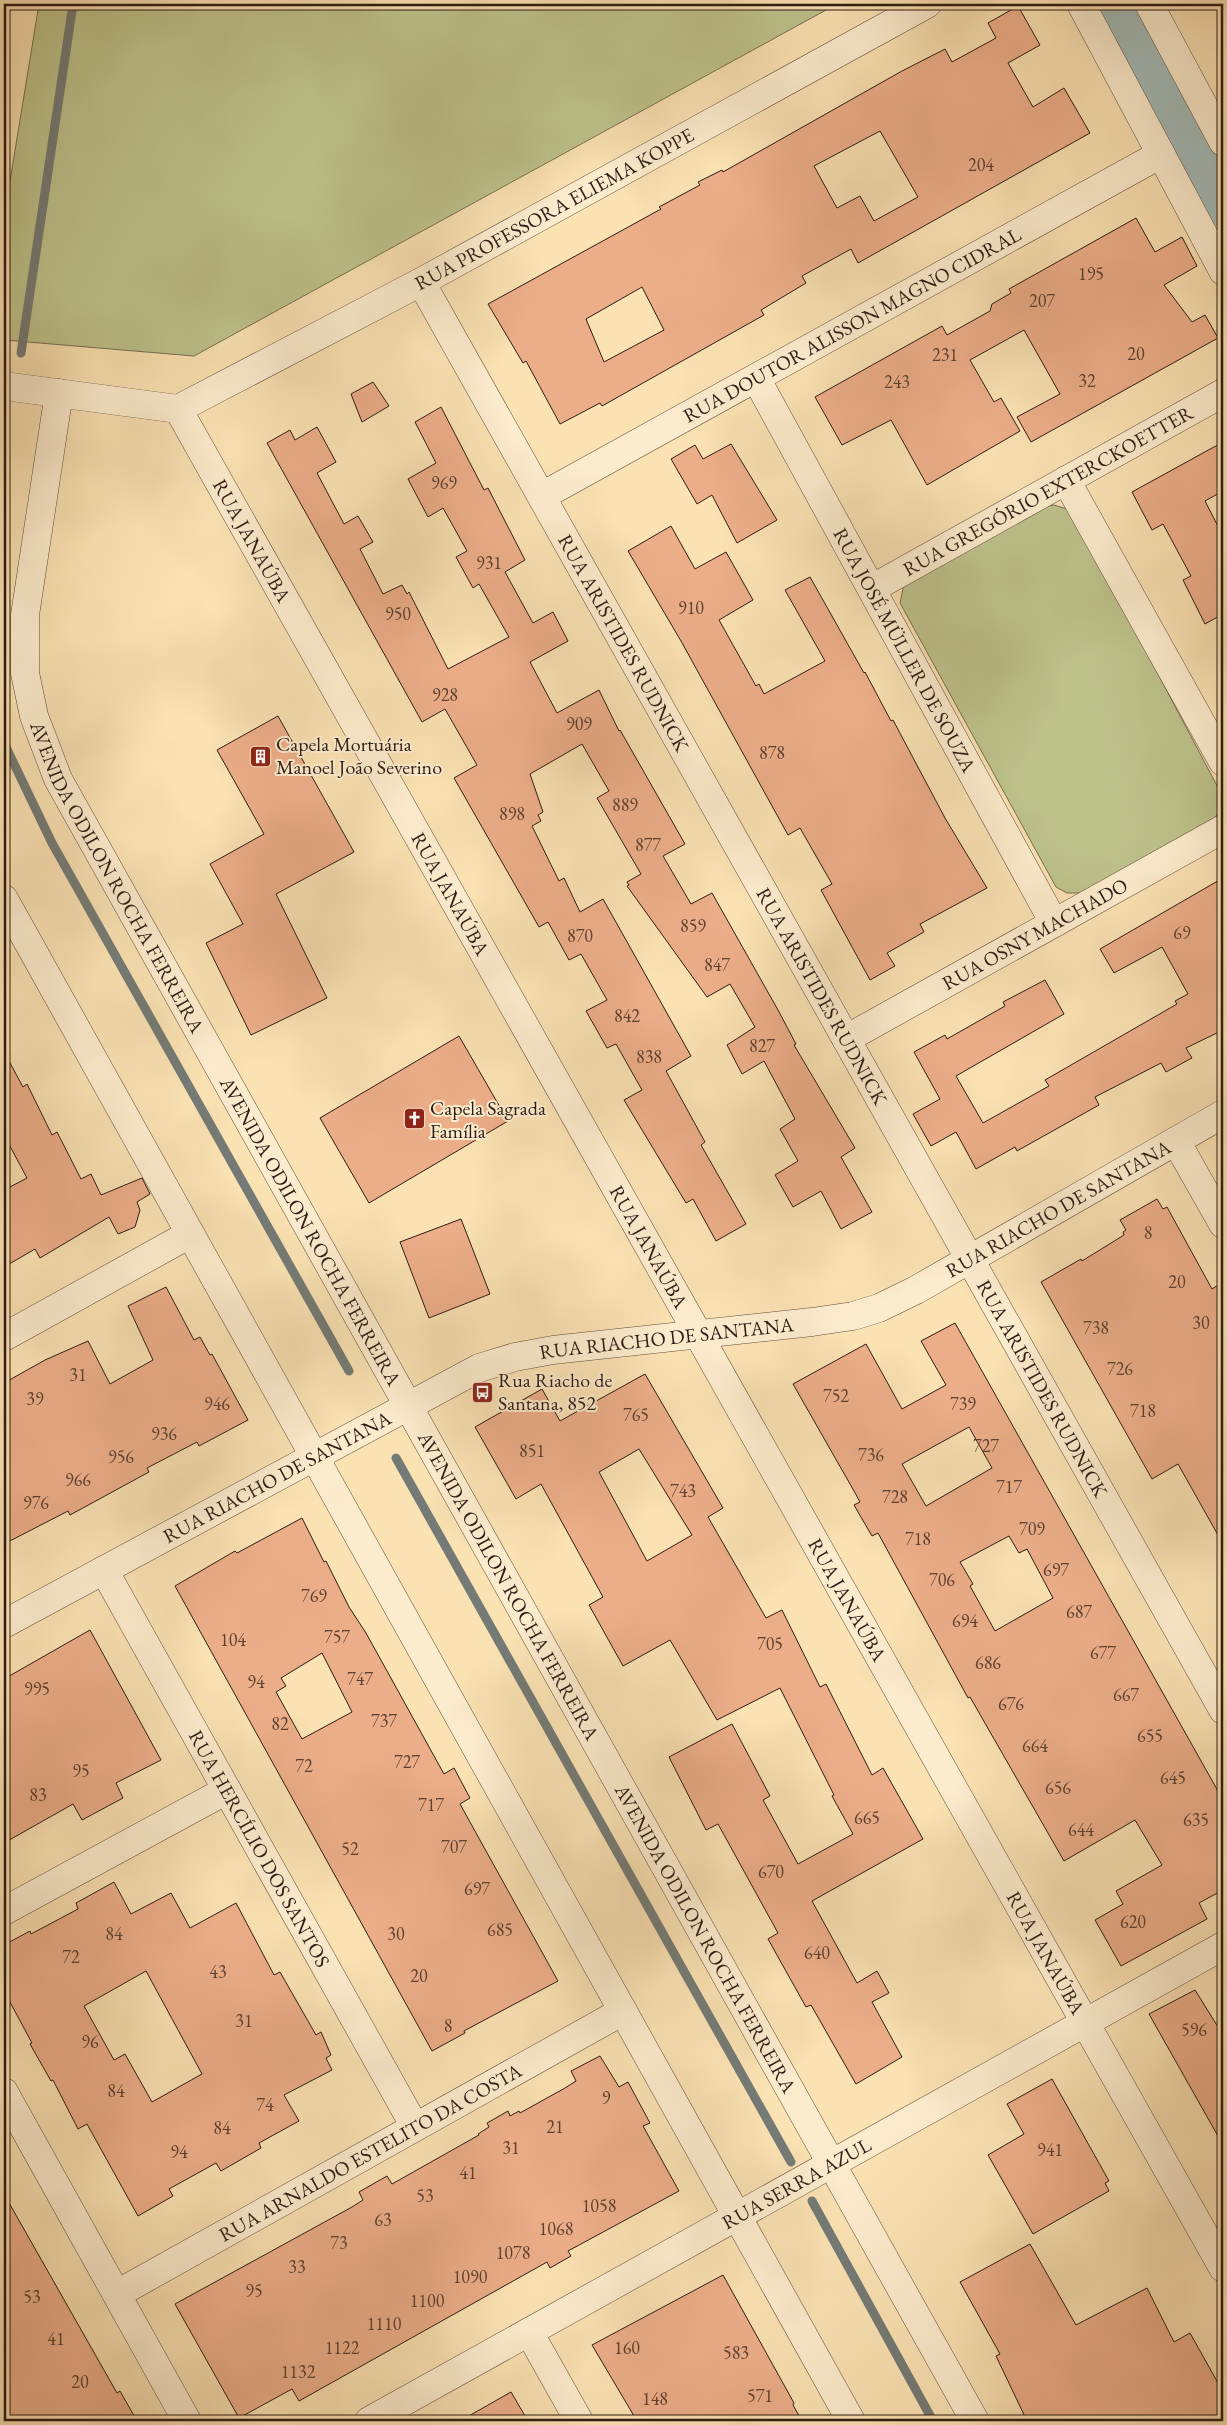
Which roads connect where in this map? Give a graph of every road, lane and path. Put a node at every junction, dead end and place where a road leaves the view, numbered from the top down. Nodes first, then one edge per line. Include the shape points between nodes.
1 (927, 4) edge
2 (1081, 4) edge
3 (1149, 4) edge
4 (1220, 128) edge
5 (1161, 154) junction
6 (1223, 271) edge
7 (421, 282) junction
8 (756, 378) junction
9 (4, 386) edge
10 (59, 393) junction
11 (1223, 393) edge
12 (178, 409) junction
13 (1066, 480) junction
14 (542, 496) junction
15 (873, 588) junction
16 (1223, 762) edge
17 (1223, 829) edge
18 (4, 899) edge
19 (1054, 923) junction
20 (846, 1039) junction
21 (1223, 1114) edge
22 (1176, 1141) junction
23 (1223, 1224) edge
24 (190, 1234) junction
25 (970, 1259) junction
26 (699, 1335) junction
27 (4, 1337) edge
28 (408, 1406) junction
29 (314, 1457) junction
30 (104, 1570) junction
31 (4, 1624) edge
32 (1219, 1693) edge
33 (226, 1790) junction
34 (4, 1911) edge
35 (1223, 1946) edge
36 (623, 2011) junction
37 (1086, 2023) junction
38 (4, 2092) edge
39 (415, 2127) junction
40 (831, 2164) junction
41 (737, 2216) junction
42 (1223, 2268) edge
43 (117, 2294) junction
44 (529, 2332) junction
45 (187, 2421) edge
46 (369, 2421) edge
47 (579, 2421) edge
48 (851, 2421) edge
49 (975, 2421) edge

1 - 7 street, RUA PROFESSORA ELIEMA KOPPE
2 - 5 street
3 - 4 street
5 - 6 street
5 - 8 street, RUA DOUTOR ALISSON MAGNO CIDRAL
7 - 12 street, RUA PROFESSORA ELIEMA KOPPE
7 - 14 street, RUA ARISTIDES RUDNICK
8 - 14 street, RUA DOUTOR ALISSON MAGNO CIDRAL
8 - 15 street, RUA JOSÉ MÜLLER DE SOUZA
9 - 10 street
10 - 12 street
10 - 28 street, AVENIDA ODILON ROCHA FERREIRA via 25,615 25,673 44,748 58,779
11 - 13 street, RUA GREGÓRIO EXTERCKOETTER
12 - 26 street, RUA JANAÚBA
13 - 15 street, RUA GREGÓRIO EXTERCKOETTER
13 - 16 street
14 - 20 street, RUA ARISTIDES RUDNICK
15 - 19 street, RUA JOSÉ MÜLLER DE SOUZA
17 - 19 street, RUA OSNY MACHADO
18 - 24 street
19 - 20 street, RUA OSNY MACHADO
20 - 25 street, RUA ARISTIDES RUDNICK
21 - 22 street, RUA RIACHO DE SANTANA
22 - 23 street
22 - 25 street, RUA RIACHO DE SANTANA
24 - 27 street
24 - 29 street
25 - 26 street, RUA RIACHO DE SANTANA via 916,1290 879,1308 853,1316
25 - 32 street, RUA ARISTIDES RUDNICK
26 - 28 street, RUA RIACHO DE SANTANA via 553,1350 516,1357 479,1368
26 - 37 street, RUA JANAÚBA
28 - 29 street, RUA RIACHO DE SANTANA
28 - 40 street, AVENIDA ODILON ROCHA FERREIRA
29 - 30 street, RUA RIACHO DE SANTANA
29 - 36 street
30 - 31 street, RUA RIACHO DE SANTANA
30 - 33 street, RUA HERCÍLIO DOS SANTOS
33 - 34 street
33 - 39 street, RUA HERCÍLIO DOS SANTOS
35 - 37 street, RUA SERRA AZUL
36 - 39 street, RUA ARNALDO ESTELITO DA COSTA
36 - 41 street
37 - 40 street, RUA SERRA AZUL
37 - 42 street, RUA JANAÚBA
38 - 43 street
39 - 43 street, RUA ARNALDO ESTELITO DA COSTA
40 - 41 street, RUA SERRA AZUL
40 - 49 street, AVENIDA ODILON ROCHA FERREIRA
41 - 44 street, RUA SERRA AZUL
41 - 48 street
43 - 45 street
44 - 46 street, RUA SERRA AZUL
44 - 47 street

